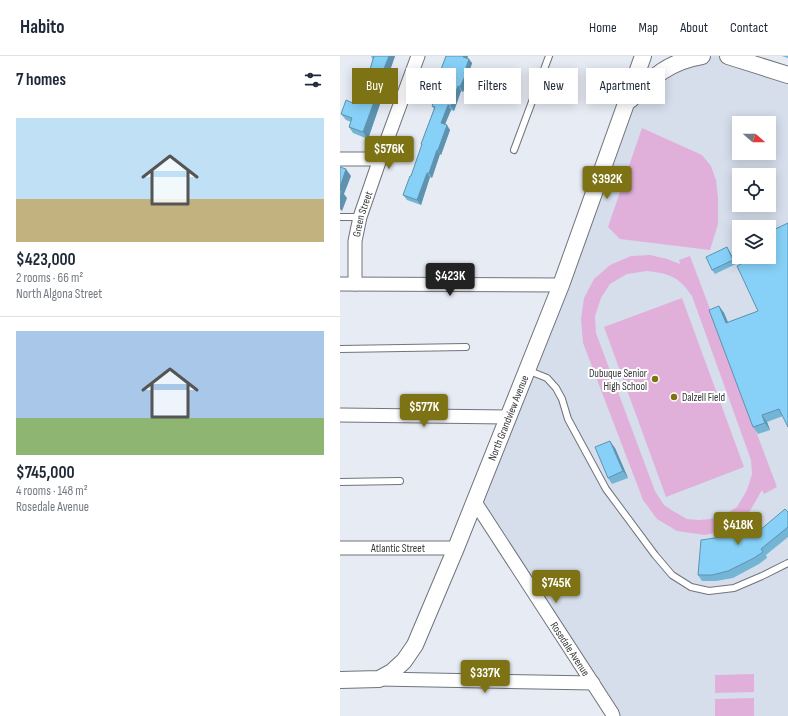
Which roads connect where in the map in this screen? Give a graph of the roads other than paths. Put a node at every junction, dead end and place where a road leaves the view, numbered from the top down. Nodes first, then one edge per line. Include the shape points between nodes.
1 (418, 56) edge
2 (549, 56) edge
3 (643, 56) edge
4 (702, 56) edge
5 (728, 56) edge
6 (639, 68) edge
7 (665, 70) edge
8 (788, 75) edge
9 (626, 104) edge
10 (514, 150) dead end
11 (340, 159) edge
12 (380, 159) junction
13 (340, 217) edge
14 (360, 217) junction
15 (340, 284) edge
16 (355, 284) junction
17 (561, 285) junction
18 (466, 347) dead end
19 (340, 349) edge
20 (527, 370) junction
21 (340, 415) edge
22 (508, 417) junction
23 (400, 481) dead end
24 (340, 482) edge
25 (475, 502) junction
26 (340, 548) edge
27 (456, 548) junction
28 (788, 563) edge
29 (379, 679) junction
30 (340, 680) edge
31 (593, 683) junction
32 (612, 716) edge

1 - 12 street, Green Street
2 - 10 lane
3 - 6 street, North Grandview Avenue
4 - 7 street, North Grandview Avenue via 690,58
5 - 8 street via 761,64
9 - 17 street, North Grandview Avenue
11 - 12 street
12 - 14 street, Green Street
13 - 14 lane
14 - 16 street, Green Street via 355,241
15 - 16 street
16 - 17 street
17 - 20 street, North Grandview Avenue
18 - 19 lane
20 - 22 street, North Grandview Avenue
20 - 28 lane via 547,378 556,388 568,419 606,489 672,575 690,587 709,591 734,588
21 - 22 street
22 - 25 street, North Grandview Avenue
23 - 24 lane
25 - 27 street, North Grandview Avenue
25 - 31 street, Rosedale Avenue
26 - 27 street, Atlantic Street
27 - 29 street, North Grandview Avenue via 415,645 404,661
29 - 30 street
29 - 31 street
31 - 32 street, Rosedale Avenue

